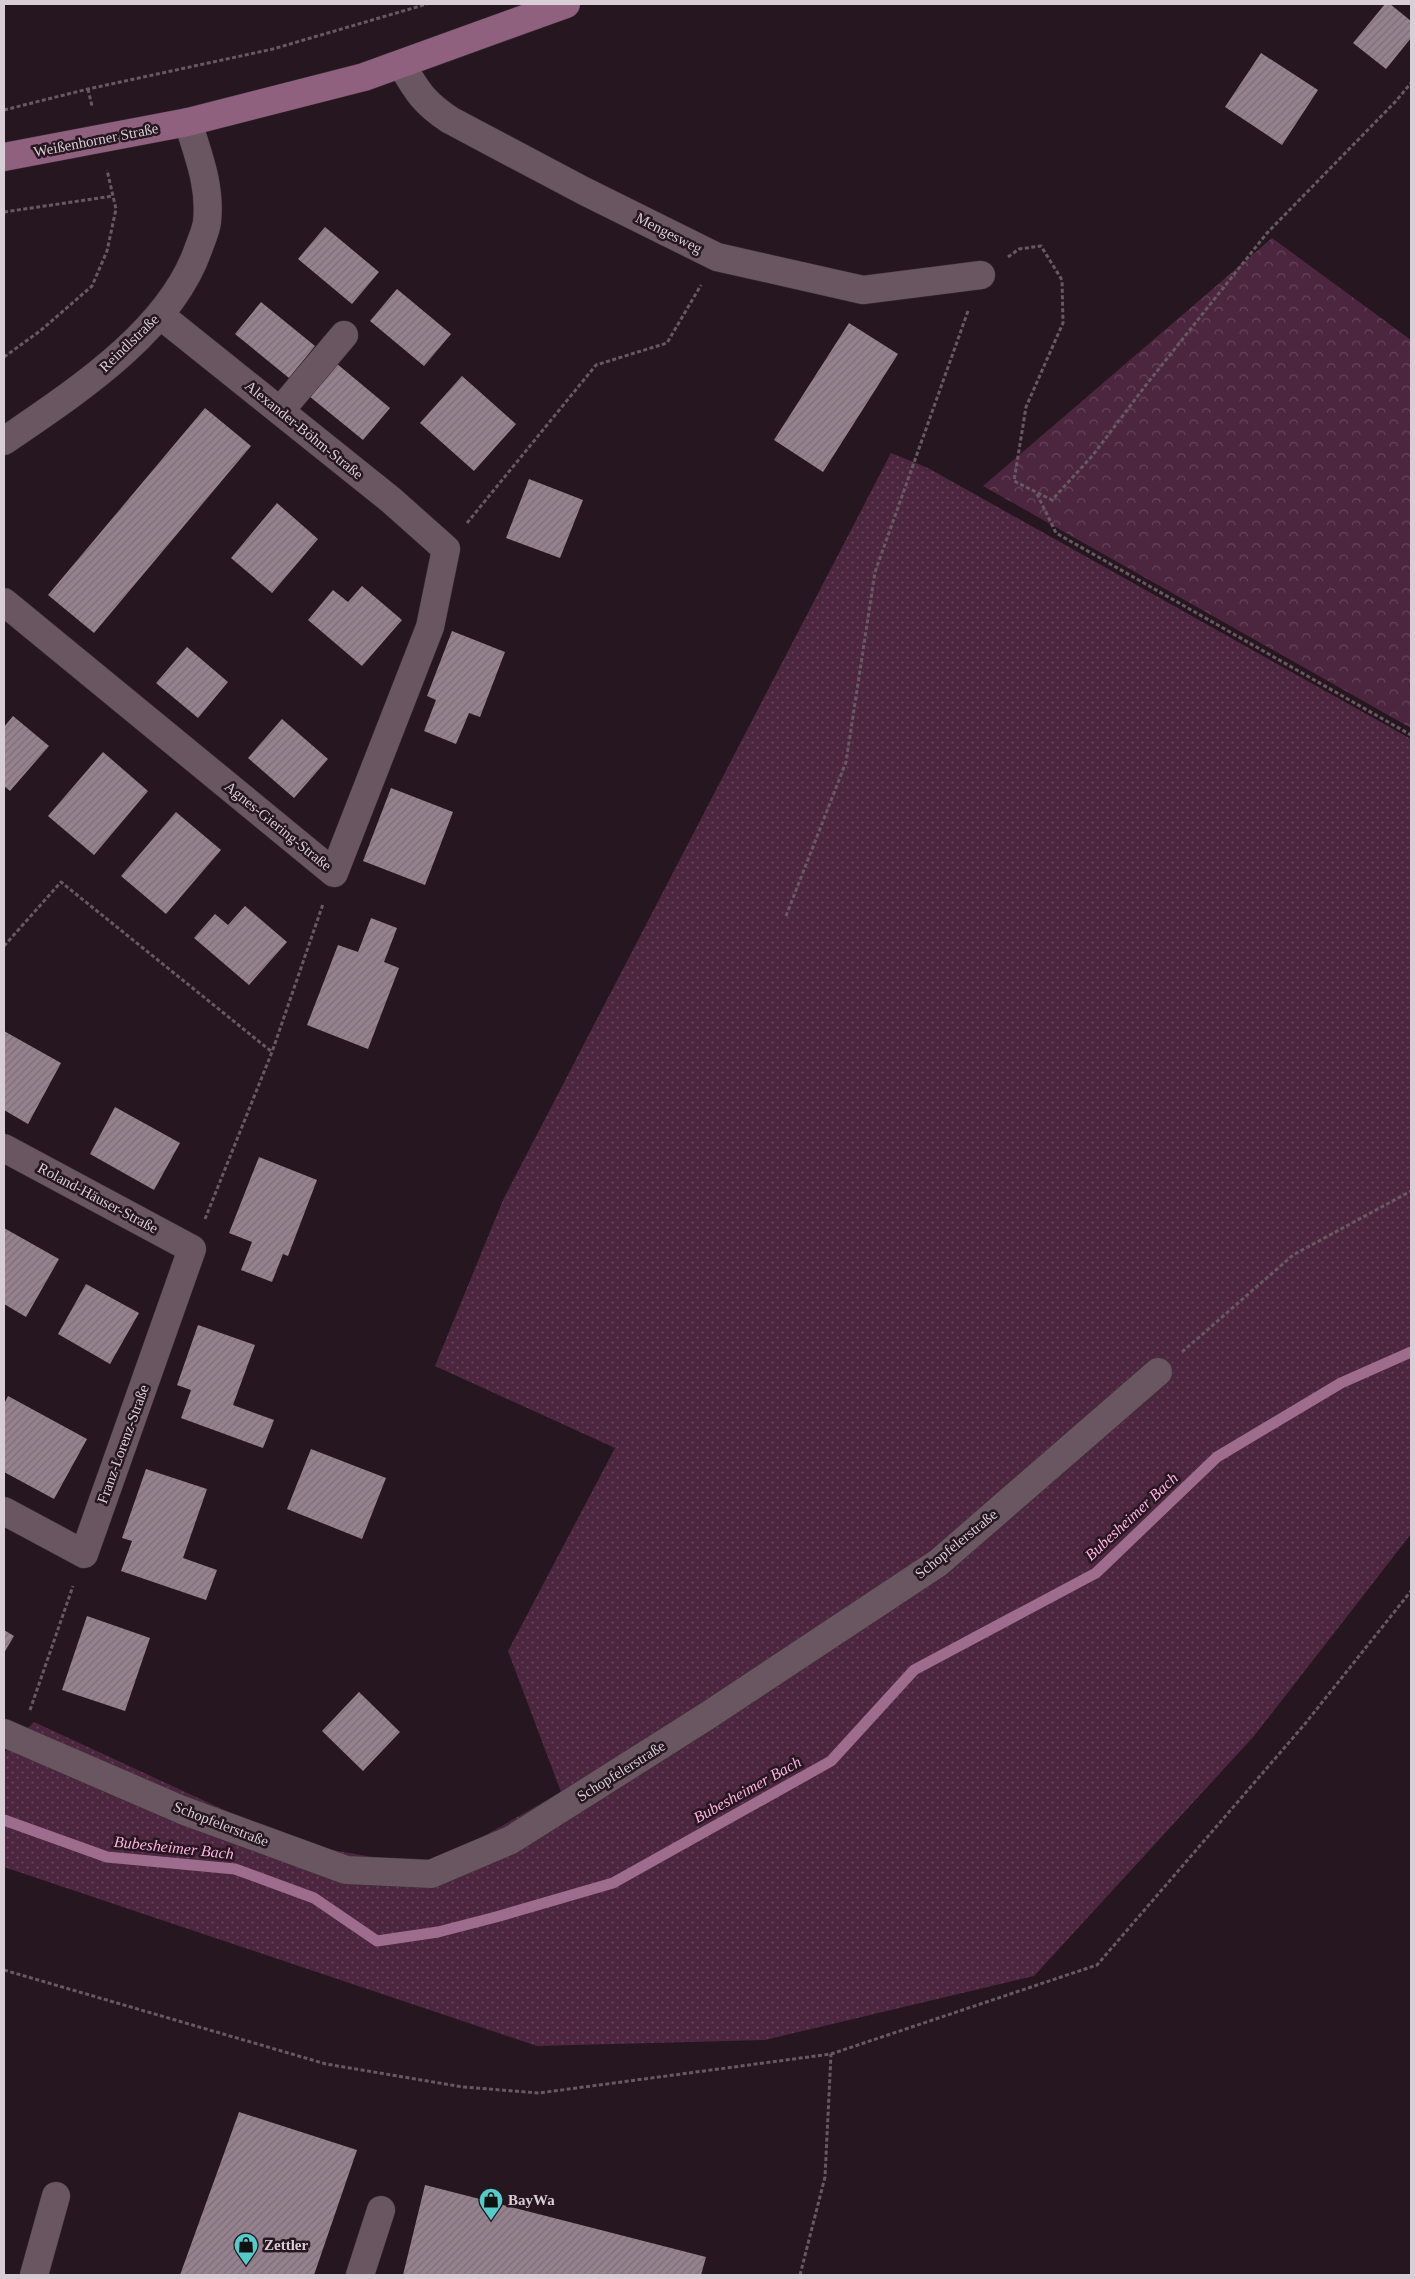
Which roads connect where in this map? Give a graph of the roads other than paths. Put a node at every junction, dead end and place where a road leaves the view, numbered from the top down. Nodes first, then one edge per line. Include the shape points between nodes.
1 (566, 4) edge
2 (401, 64) junction
3 (188, 122) junction
4 (4, 157) edge
5 (980, 275) road end
6 (160, 315) junction
7 (344, 334) dead end
8 (280, 411) junction
9 (4, 441) edge
10 (446, 549) joint
11 (4, 602) edge
12 (4, 1148) edge
13 (192, 1249) joint
14 (1158, 1372) road end
15 (4, 1511) edge
16 (12, 1736) edge
17 (56, 2196) dead end
18 (381, 2210) dead end
19 (34, 2275) edge
20 (360, 2275) edge

1 - 2 main road, Weißenhorner Straße
2 - 3 main road, Weißenhorner Straße via 364,78
2 - 5 street, Mengesweg via 420,96 450,120 718,258 863,290
3 - 4 main road, Weißenhorner Straße
3 - 6 street, Reindlstraße via 206,180 207,223 193,264
6 - 8 street, Alexander-Böhm-Straße
6 - 9 street, Reindlstraße via 102,371
7 - 8 street
8 - 10 street, Alexander-Böhm-Straße via 391,500
10 - 11 street, Agnes-Giering-Straße via 430,627 334,873
12 - 13 street, Roland-Häuser-Straße
13 - 15 street, Franz-Lorenz-Straße via 84,1554
14 - 16 street, Schopfelerstraße via 938,1563 707,1716 511,1840 431,1874 346,1870 182,1810
17 - 19 street
18 - 20 street

